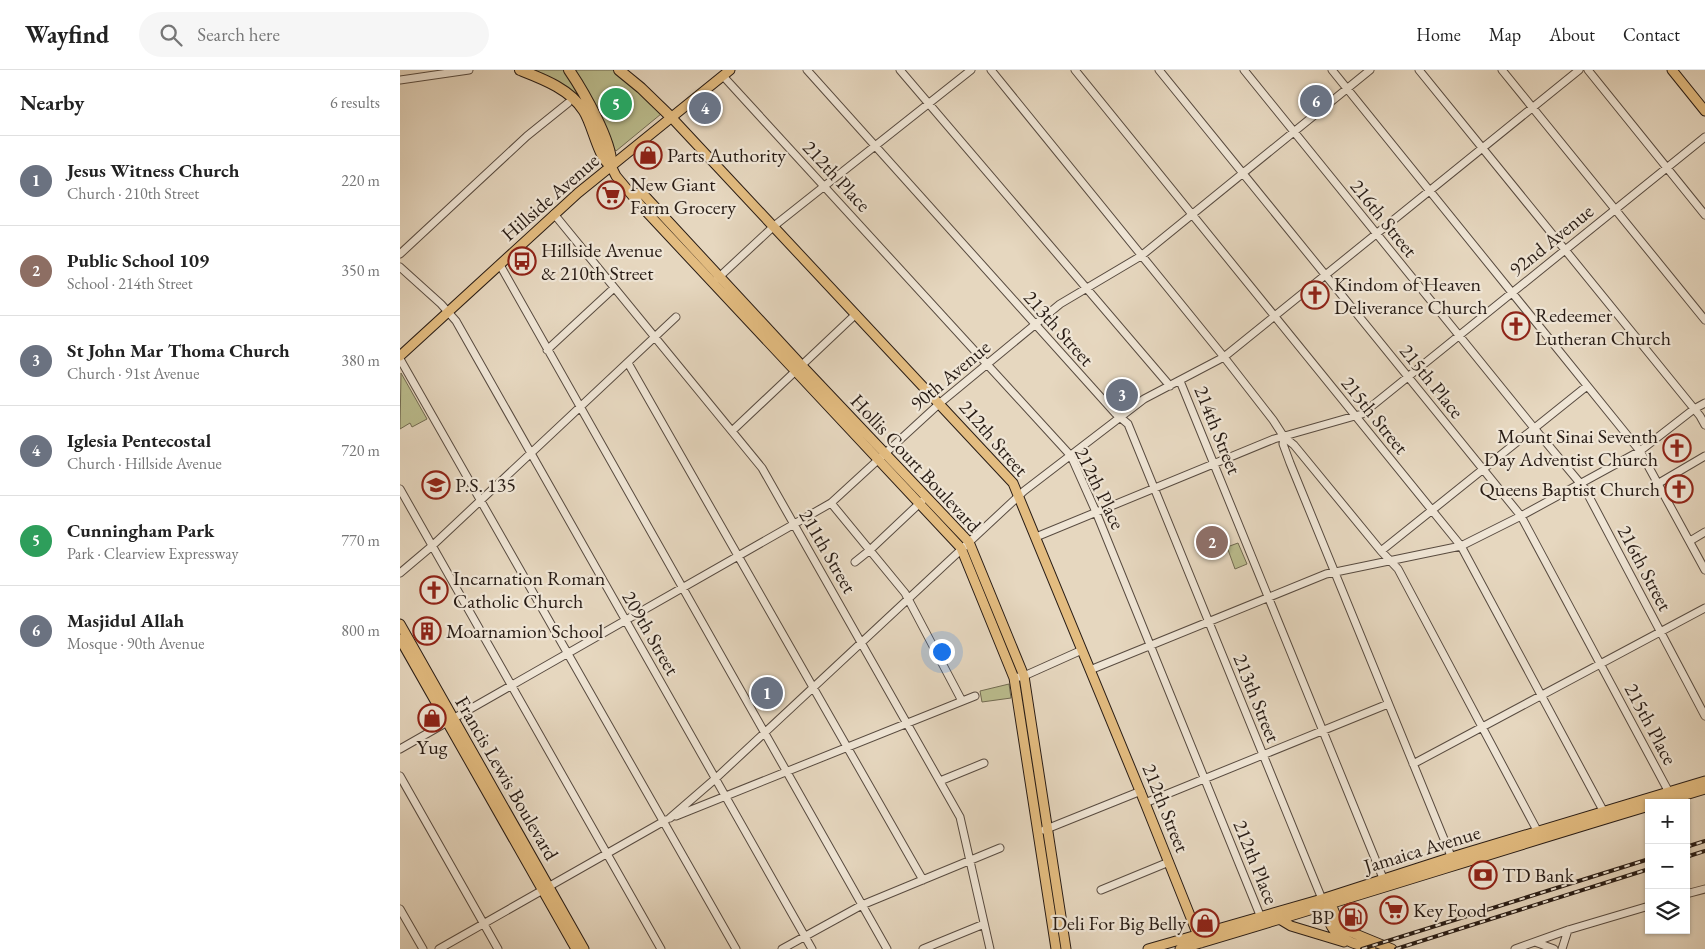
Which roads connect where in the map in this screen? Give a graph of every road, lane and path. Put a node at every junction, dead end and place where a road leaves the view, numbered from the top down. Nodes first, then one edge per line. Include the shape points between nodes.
1 (464, 70) edge
2 (520, 70) edge
3 (525, 70) edge
4 (569, 70) edge
5 (620, 70) edge
6 (630, 70) edge
7 (806, 70) edge
8 (900, 70) edge
9 (971, 70) edge
10 (991, 70) edge
11 (1075, 70) edge
12 (1159, 70) edge
13 (1244, 70) edge
14 (1332, 70) edge
15 (1370, 70) edge
16 (1419, 70) edge
17 (1502, 70) edge
18 (1579, 70) edge
19 (1588, 70) edge
20 (1672, 70) edge
21 (443, 72) edge
22 (726, 73) edge
23 (400, 80) edge
24 (548, 83) junction
25 (641, 88) junction
26 (1347, 88) junction
27 (568, 103) dead end
28 (929, 104) junction
29 (1532, 108) junction
30 (1705, 111) edge
31 (672, 118) junction
32 (1294, 132) junction
33 (1705, 137) edge
34 (875, 146) junction
35 (1482, 148) junction
36 (611, 166) junction
37 (1667, 168) junction
38 (1243, 173) junction
39 (824, 186) junction
40 (1429, 191) junction
41 (1614, 210) junction
42 (554, 214) junction
43 (1192, 214) junction
44 (1705, 215) edge
45 (774, 226) junction
46 (1376, 234) junction
47 (1565, 250) junction
48 (400, 254) edge
49 (1141, 256) junction
50 (500, 265) junction
51 (400, 267) edge
52 (1326, 275) junction
53 (716, 280) junction
54 (614, 288) junction
55 (1087, 289) junction
56 (1512, 293) junction
57 (448, 312) junction
58 (856, 314) junction
59 (676, 317) dead end
60 (1274, 317) junction
61 (1705, 320) edge
62 (1035, 325) junction
63 (1459, 336) junction
64 (655, 337) junction
65 (547, 350) junction
66 (1224, 357) junction
67 (400, 358) edge
68 (628, 363) junction
69 (988, 364) junction
70 (799, 368) junction
71 (1408, 377) junction
72 (1180, 381) junction
73 (1170, 386) junction
74 (1587, 386) junction
75 (940, 403) junction
76 (1705, 403) edge
77 (580, 408) junction
78 (1694, 409) junction
79 (1355, 417) junction
80 (1121, 418) junction
81 (1705, 425) edge
82 (1534, 428) junction
83 (732, 431) junction
84 (1284, 437) junction
85 (1640, 451) junction
86 (530, 454) junction
87 (1071, 456) junction
88 (1303, 456) junction
89 (1705, 456) edge
90 (882, 457) junction
91 (1290, 463) junction
92 (1214, 464) junction
93 (1483, 470) junction
94 (1659, 484) junction
95 (1580, 485) junction
96 (1154, 488) junction
97 (400, 489) edge
98 (1019, 495) junction
99 (481, 500) junction
100 (922, 500) junction
101 (831, 503) junction
102 (1432, 511) junction
103 (1096, 512) junction
104 (1521, 516) junction
105 (795, 525) junction
106 (1705, 532) edge
107 (1036, 537) junction
108 (1690, 541) junction
109 (965, 545) junction
110 (432, 546) junction
111 (1461, 546) junction
112 (870, 550) junction
113 (1381, 551) junction
114 (739, 557) junction
115 (1389, 560) junction
116 (856, 562) dead end
117 (1705, 570) edge
118 (1334, 572) junction
119 (400, 573) edge
120 (683, 589) junction
121 (1269, 597) junction
122 (908, 598) junction
123 (1705, 608) edge
124 (626, 621) junction
125 (1209, 622) junction
126 (400, 624) edge
127 (1661, 632) junction
128 (400, 639) edge
129 (861, 642) junction
130 (1150, 645) junction
131 (1082, 650) junction
132 (568, 654) junction
133 (1600, 664) junction
134 (1090, 670) junction
135 (1019, 677) junction
136 (511, 686) junction
137 (813, 688) junction
138 (1541, 695) junction
139 (976, 696) dead end
140 (962, 701) junction
141 (1388, 704) junction
142 (1705, 716) edge
143 (450, 721) junction
144 (907, 723) junction
145 (1032, 724) junction
146 (1022, 727) junction
147 (1482, 727) junction
148 (1322, 730) junction
149 (765, 732) junction
150 (847, 746) junction
151 (400, 749) edge
152 (1263, 755) junction
153 (984, 763) dead end
154 (1413, 764) junction
155 (787, 771) junction
156 (400, 776) edge
157 (1040, 776) junction
158 (1029, 777) junction
159 (1205, 778) junction
160 (715, 779) junction
161 (940, 781) junction
162 (1705, 781) edge
163 (1705, 789) edge
164 (1140, 791) junction
165 (1671, 795) junction
166 (726, 796) junction
167 (1665, 799) edge
168 (1145, 803) junction
169 (1645, 807) edge
170 (1605, 816) junction
171 (667, 820) junction
172 (1043, 830) junction
173 (1540, 835) junction
174 (1000, 848) dead end
175 (607, 854) junction
176 (970, 861) junction
177 (1453, 861) junction
178 (1169, 862) junction
179 (1053, 866) junction
180 (1044, 868) junction
181 (922, 880) junction
182 (1385, 882) junction
183 (545, 888) junction
184 (1705, 889) edge
185 (1101, 890) dead end
186 (1690, 893) edge
187 (1326, 903) junction
188 (1060, 904) junction
189 (862, 905) junction
190 (1049, 906) junction
191 (1645, 907) edge
192 (400, 909) edge
193 (1281, 920) junction
194 (1262, 921) junction
195 (484, 924) junction
196 (984, 924) junction
197 (1568, 930) junction
198 (804, 936) junction
199 (1199, 939) junction
200 (1535, 942) junction
201 (1352, 943) junction
202 (1162, 947) edge
203 (423, 949) edge
204 (439, 949) edge
205 (498, 949) edge
206 (576, 949) edge
207 (584, 949) edge
208 (661, 949) edge
209 (736, 949) edge
210 (782, 949) edge
211 (812, 949) edge
212 (887, 949) edge
213 (923, 949) edge
214 (990, 949) edge
215 (1056, 949) edge
216 (1066, 949) edge
217 (1148, 949) edge
218 (1180, 949) edge
219 (1371, 949) edge
220 (1392, 949) edge
221 (1515, 949) edge
222 (1554, 949) edge
223 (1562, 949) edge

1 - 21 street
2 - 24 highway
3 - 24 highway
4 - 36 highway via 583,92 611,153
5 - 25 highway
6 - 25 highway
7 - 34 street, 213th Street
8 - 28 street, 214th Street
9 - 28 street
10 - 49 street
11 - 43 street, 215th Street
12 - 38 street, 215th Place
13 - 32 street, 216th Street
14 - 26 street
15 - 26 street, 90th Avenue
16 - 35 street
17 - 29 street
18 - 29 street
19 - 37 street
20 - 30 main road
21 - 23 street
22 - 31 main road, Hillside Avenue
22 - 39 street, 212th Place
24 - 36 highway via 568,94 580,106 604,158
25 - 31 highway
26 - 32 street, 90th Avenue
26 - 40 street
27 - 48 street via 527,136
28 - 34 street
28 - 55 street, 214th Street
29 - 35 street
29 - 41 street
31 - 36 main road, Hillside Avenue
31 - 45 main road, 212th Street
32 - 38 street, 90th Avenue
32 - 46 street, 216th Street
33 - 37 street, 92nd Avenue
34 - 39 street
34 - 62 street, 213th Street
35 - 40 street
35 - 47 street
36 - 42 main road, Hillside Avenue
36 - 53 main road, Hollis Court Boulevard via 635,198
37 - 41 street, 92nd Avenue
37 - 44 street
38 - 43 street, 90th Avenue
38 - 52 street, 215th Place
39 - 45 street
39 - 69 street, 212th Place
40 - 46 street
40 - 56 street
41 - 47 street, 92nd Avenue
41 - 61 street
42 - 50 main road, Hillside Avenue
42 - 54 street, 211th Street
43 - 49 street, 90th Avenue
43 - 60 street, 215th Street
45 - 53 street
45 - 58 main road, 212th Street
46 - 52 street
46 - 63 street, 216th Street
47 - 56 street, 92nd Avenue
47 - 78 street
49 - 55 street, 90th Avenue
49 - 66 street
50 - 57 main road, Hillside Avenue
50 - 65 street
51 - 57 street, 209th Street
52 - 60 street
52 - 71 street, 215th Place
53 - 70 main road, Hollis Court Boulevard
54 - 64 street, 211th Street
54 - 65 street
55 - 62 street, 90th Avenue via 1060,304
55 - 73 street, 214th Street
56 - 63 street, 92nd Avenue
56 - 74 street
57 - 67 main road, Hillside Avenue
57 - 86 street, 209th Street
58 - 70 street
58 - 75 main road, 212th Street
59 - 64 street
60 - 66 street
60 - 79 street, 215th Street
62 - 69 street, 90th Avenue
62 - 80 street, 213th Street
63 - 71 street, 92nd Avenue
63 - 82 street, 216th Street
64 - 68 street
64 - 83 street, 211th Street
65 - 77 street
66 - 72 street
66 - 84 street
67 - 99 street
68 - 77 street
68 - 114 street
69 - 75 street, 90th Avenue
69 - 87 street, 212th Place
70 - 83 street
70 - 90 main road, Hollis Court Boulevard
71 - 79 street, 92nd Avenue
71 - 93 street, 215th Place
72 - 73 street, 214th Street
72 - 92 street, 214th Street
73 - 80 street via 1144,399
74 - 82 street
74 - 85 street
75 - 90 street, 90th Avenue
75 - 98 main road, 212th Street via 1013,483
76 - 78 street
77 - 86 street
77 - 120 street
78 - 81 street
78 - 85 street
79 - 84 street, 92nd Avenue
79 - 102 street, 215th Street
80 - 87 street
80 - 96 street, 213th Street via 1128,424
82 - 93 street
82 - 95 street, 216th Street
83 - 105 street, 211th Street via 762,468
84 - 88 street
84 - 91 street via 1283,444
84 - 92 street, 92nd Avenue
85 - 94 street
85 - 95 street
86 - 99 street
86 - 124 street, 209th Street
87 - 98 street
87 - 103 street, 212th Place
88 - 91 street
88 - 113 street
89 - 94 street
90 - 100 main road, Hollis Court Boulevard
90 - 101 street, 90th Avenue
91 - 118 street
92 - 96 street, 92nd Avenue
92 - 121 street, 214th Street
93 - 102 street
93 - 104 street, 215th Place
94 - 108 street
95 - 104 street
95 - 127 street, 216th Street via 1585,488
96 - 103 street, 92nd Avenue
96 - 125 street, 213th Street
97 - 110 street
98 - 107 main road, 212th Street
98 - 109 street
99 - 110 street
99 - 132 street
100 - 109 main road, Hollis Court Boulevard
100 - 112 street
101 - 105 street, 90th Avenue
101 - 112 street
102 - 111 street, 215th Street
102 - 113 street
103 - 107 street, 92nd Avenue
103 - 130 street, 212th Place
104 - 111 street
104 - 133 street, 215th Place
105 - 114 street, 90th Avenue
105 - 129 street, 211th Street
106 - 108 street
107 - 131 main road, 212th Street
108 - 117 street
109 - 122 street
109 - 135 main road, Hollis Court Boulevard
110 - 119 street
110 - 136 street
111 - 115 street
111 - 138 street, 215th Street
112 - 116 street
112 - 122 street
113 - 115 street
114 - 120 street, 90th Avenue
114 - 137 street
115 - 118 street
115 - 147 street via 1398,570
118 - 121 street
118 - 141 street
120 - 124 street, 90th Avenue
120 - 149 street
121 - 125 street
121 - 148 street, 214th Street
122 - 129 street
122 - 140 street
123 - 127 street
124 - 132 street, 90th Avenue
124 - 160 street, 209th Street
125 - 130 street
125 - 152 street, 213th Street
126 - 143 main road, Francis Lewis Boulevard
127 - 133 street
127 - 142 street, 216th Street
128 - 143 main road, Francis Lewis Boulevard
129 - 137 street
129 - 144 street, 211th Street
130 - 134 street
130 - 159 street, 212th Place
131 - 134 main road, 212th Street
131 - 135 street
132 - 136 street, 90th Avenue
132 - 171 street
133 - 138 street
133 - 165 street, 215th Place
134 - 164 main road, 212th Street
135 - 145 main road, Hollis Court Boulevard
135 - 146 main road, Hollis Court Boulevard
136 - 143 street, 90th Avenue
136 - 175 street
137 - 149 street
137 - 150 street
138 - 147 street
138 - 170 street, 215th Street
139 - 140 street
140 - 144 street
141 - 148 street
141 - 154 street
143 - 151 street, 90th Avenue
143 - 183 main road, Francis Lewis Boulevard
144 - 150 street
144 - 161 street, 211th Street
145 - 146 main road
145 - 157 main road, Hollis Court Boulevard
146 - 158 main road, Hollis Court Boulevard
147 - 154 street
147 - 173 street
148 - 152 street
148 - 182 street, 214th Street
149 - 155 street
149 - 160 street
150 - 155 street
150 - 181 street
152 - 159 street
152 - 187 street, 213th Street
153 - 161 street
154 - 177 street
155 - 166 street
155 - 189 street
156 - 195 street
157 - 158 main road
157 - 172 main road, Hollis Court Boulevard
158 - 172 main road, Hollis Court Boulevard
159 - 168 street
159 - 194 street, 212th Place
160 - 166 street, 209th Street
160 - 171 street
161 - 176 street, 211th Street via 960,816
162 - 165 main road, Jamaica Avenue
163 - 165 main road, Jamaica Avenue
164 - 168 main road, 212th Street
164 - 172 street
165 - 167 main road, Jamaica Avenue
165 - 170 main road, Jamaica Avenue
166 - 171 street
166 - 198 street, 209th Street
168 - 178 main road, 212th Street
169 - 170 main road, Jamaica Avenue
170 - 173 main road, Jamaica Avenue
171 - 175 street
171 - 209 street
172 - 179 main road, Hollis Court Boulevard
172 - 180 main road, Hollis Court Boulevard
173 - 177 main road, Jamaica Avenue
174 - 176 street
175 - 183 street
175 - 208 street
176 - 181 street
176 - 196 street, 211th Street
177 - 182 main road, Jamaica Avenue
178 - 185 street
178 - 199 main road, 212th Street
179 - 180 main road
179 - 188 main road, Hollis Court Boulevard
180 - 190 main road, Hollis Court Boulevard
181 - 189 street
182 - 187 main road, Jamaica Avenue
183 - 195 street
183 - 206 main road, Francis Lewis Boulevard
183 - 207 main road, Francis Lewis Boulevard
184 - 186 street
187 - 193 main road, Jamaica Avenue
187 - 194 main road, Jamaica Avenue via 1310,902
187 - 201 main road via 1331,928
187 - 220 main road via 1341,928
188 - 190 main road
188 - 216 main road, Hollis Court Boulevard
189 - 198 street
189 - 212 street
190 - 215 main road, Hollis Court Boulevard
191 - 197 street
192 - 203 street
193 - 194 main road, Jamaica Avenue
193 - 201 main road via 1291,926
194 - 199 main road, Jamaica Avenue
195 - 204 street
195 - 205 street
196 - 213 street
196 - 214 street, 211th Street
197 - 200 street
197 - 223 street
198 - 210 street
198 - 211 street, 209th Street
199 - 202 main road, Jamaica Avenue
199 - 218 main road, Jamaica Avenue
200 - 221 street
200 - 222 street
201 - 219 main road
202 - 217 main road, Jamaica Avenue

